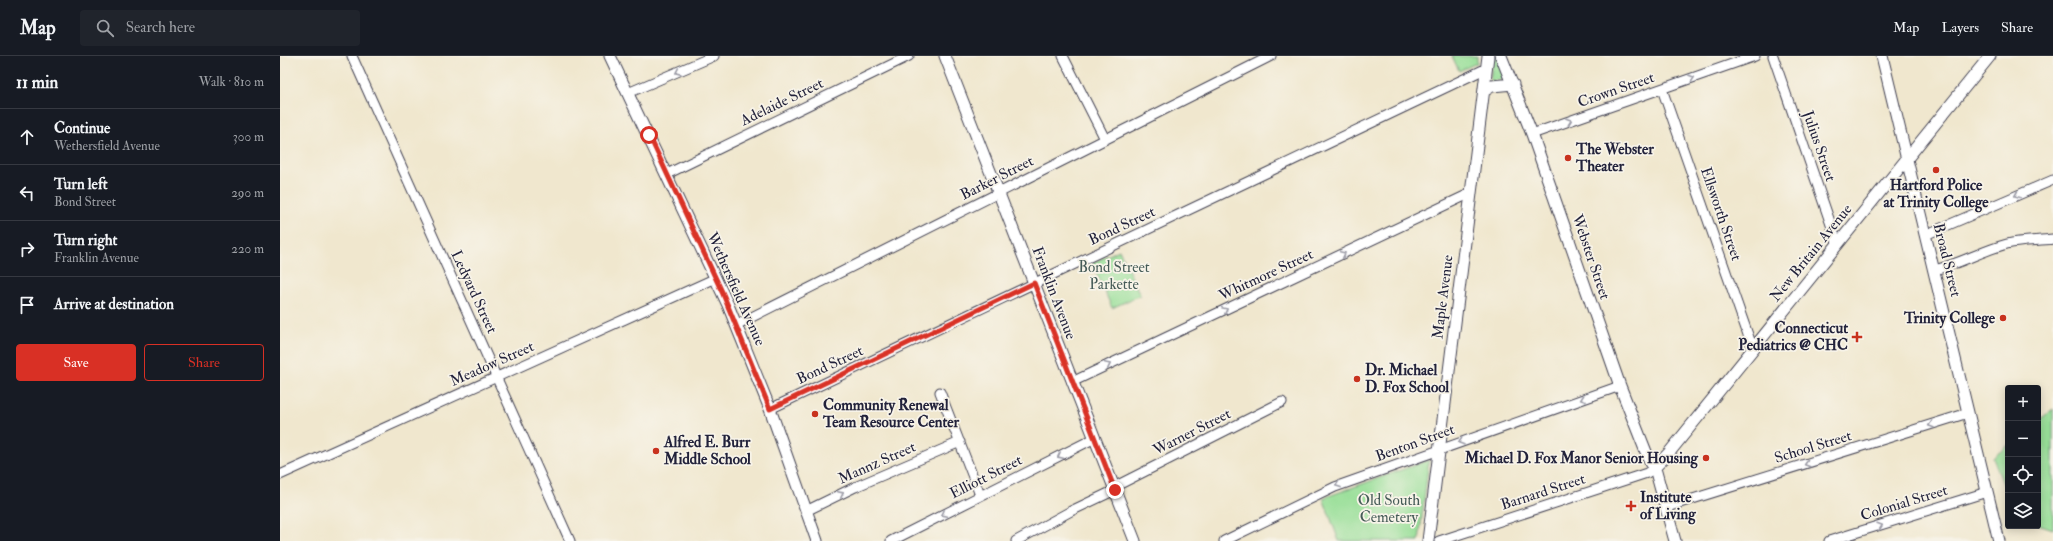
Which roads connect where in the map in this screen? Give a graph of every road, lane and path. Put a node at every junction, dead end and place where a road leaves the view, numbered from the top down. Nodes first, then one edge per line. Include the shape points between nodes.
1 (352, 56) edge
2 (610, 56) edge
3 (714, 56) edge
4 (909, 56) edge
5 (945, 56) edge
6 (1063, 56) edge
7 (1271, 56) edge
8 (1488, 56) edge
9 (1501, 56) edge
10 (1508, 56) edge
11 (1755, 56) edge
12 (1773, 56) edge
13 (1882, 56) edge
14 (1990, 56) edge
15 (1486, 68) junction
16 (1507, 71) junction
17 (1513, 84) junction
18 (1662, 89) junction
19 (1484, 91) junction
20 (628, 93) junction
21 (1532, 134) junction
22 (1105, 139) junction
23 (1907, 160) junction
24 (667, 174) junction
25 (2053, 180) edge
26 (998, 193) junction
27 (1471, 193) junction
28 (1925, 235) junction
29 (2053, 239) edge
30 (1838, 244) junction
31 (1934, 270) junction
32 (716, 278) junction
33 (1034, 283) junction
34 (736, 325) junction
35 (1753, 349) junction
36 (497, 377) junction
37 (1072, 382) junction
38 (1620, 386) junction
39 (940, 392) dead end
40 (1282, 402) dead end
41 (770, 409) junction
42 (1968, 413) junction
43 (1095, 438) junction
44 (960, 442) junction
45 (1439, 449) junction
46 (1654, 468) junction
47 (280, 475) edge
48 (1114, 488) junction
49 (1987, 492) junction
50 (980, 495) junction
51 (1667, 507) junction
52 (806, 511) junction
53 (570, 541) edge
54 (817, 541) edge
55 (891, 541) edge
56 (1016, 541) edge
57 (1135, 541) edge
58 (1224, 541) edge
59 (1428, 541) edge
60 (1439, 541) edge
61 (1675, 541) edge
62 (1829, 541) edge
63 (1999, 541) edge

1 - 36 street, Ledyard Street
2 - 20 main road, Wethersfield Avenue
3 -> 20 street
4 - 24 street, Adelaide Street
5 - 26 main road, Franklin Avenue
6 - 22 street
7 - 22 street, Barker Street
8 - 15 main road, Maple Avenue
9 - 16 main road, Webster Street
10 - 16 main road
18 -> 11 street, Crown Street
12 - 30 street, Julius Street
13 - 23 main road, Broad Street
14 - 23 main road, New Britain Avenue
15 - 19 main road, Maple Avenue
15 - 33 street, Bond Street
16 - 17 main road, Webster Street
17 - 19 main road via 1492,86
17 - 21 main road, Webster Street
21 -> 18 street, Crown Street
18 - 35 street, Ellsworth Street
19 - 27 main road, Maple Avenue
20 - 24 main road, Wethersfield Avenue
21 - 38 main road, Webster Street
22 - 26 street, Barker Street
23 - 28 main road, Broad Street
23 - 30 main road, New Britain Avenue
24 - 32 main road, Wethersfield Avenue
25 -> 28 street
26 - 33 main road, Franklin Avenue
26 - 34 street, Barker Street
37 -> 27 street, Whitmore Street
27 - 45 main road, Maple Avenue
28 - 31 main road, Broad Street
29 - 31 street via 2007,244 1975,254 1955,265
30 - 35 main road, New Britain Avenue
31 - 42 main road, Broad Street
32 - 34 main road, Wethersfield Avenue
32 - 36 street, Meadow Street
33 - 37 main road, Franklin Avenue
33 - 41 street, Bond Street
34 - 41 main road, Wethersfield Avenue
35 - 46 main road, New Britain Avenue
36 - 47 street, Meadow Street
36 - 53 street, Ledyard Street
37 - 43 main road, Franklin Avenue
38 -> 45 street, Benton Street
38 - 46 main road, Webster Street
39 - 44 street
40 - 48 street, Warner Street
41 - 52 main road, Wethersfield Avenue
42 - 49 main road, Broad Street
42 -> 51 street, School Street
43 - 48 main road, Franklin Avenue
43 -> 50 street, Elliott Street
44 - 50 street
52 -> 44 street, Mannz Street
45 -> 58 street, Benton Street via 1330,488
45 - 59 main road, Maple Avenue
46 - 51 main road, Webster Street
46 - 60 street, Barnard Street via 1647,473
48 - 56 street, Warner Street
48 - 57 main road, Franklin Avenue
62 -> 49 street, Colonial Street
49 - 63 main road, Broad Street
50 -> 55 street, Elliott Street
51 - 61 main road, Webster Street
52 - 54 main road, Wethersfield Avenue

